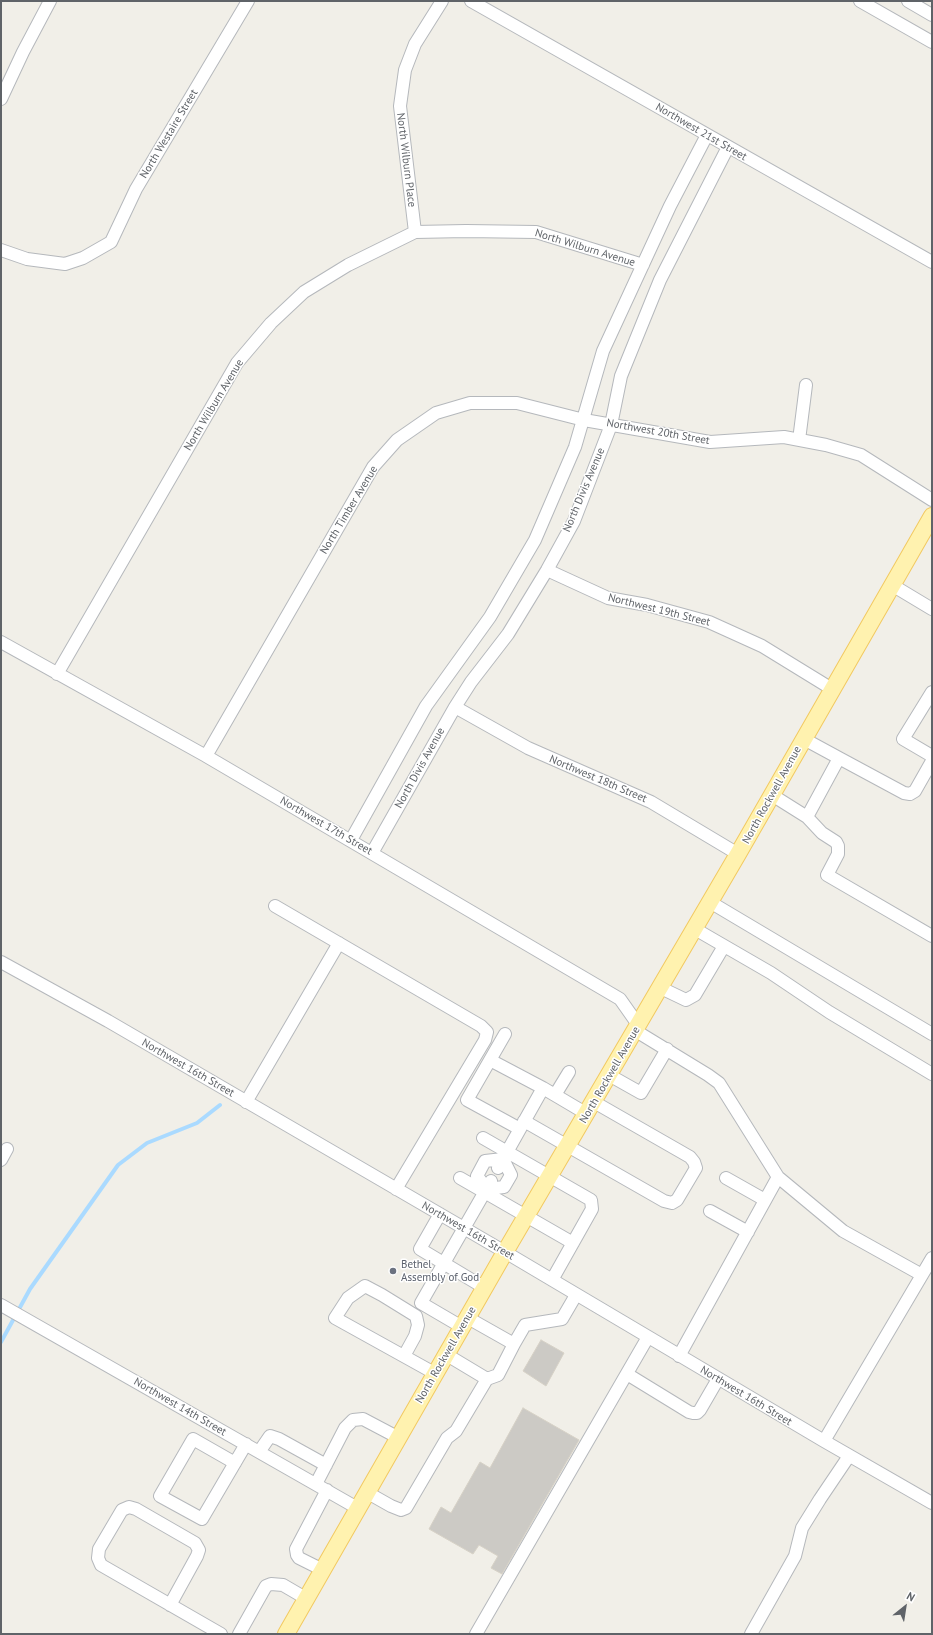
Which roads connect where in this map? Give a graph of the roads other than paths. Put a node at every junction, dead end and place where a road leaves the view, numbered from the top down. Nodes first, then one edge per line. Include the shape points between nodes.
1 (50, 1) edge
2 (248, 1) edge
3 (442, 1) edge
4 (471, 1) edge
5 (860, 1) edge
6 (908, 1) edge
7 (932, 15) edge
8 (932, 42) edge
9 (1, 99) edge
10 (707, 135) junction
11 (728, 147) junction
12 (415, 232) junction
13 (1, 250) edge
14 (932, 262) edge
15 (643, 265) junction
16 (806, 385) dead end
17 (584, 420) junction
18 (611, 424) junction
19 (799, 440) junction
20 (932, 500) edge
21 (932, 516) edge
22 (547, 570) junction
23 (892, 585) junction
24 (932, 609) edge
25 (1, 642) edge
26 (57, 674) junction
27 (832, 689) junction
28 (932, 692) edge
29 (455, 706) junction
30 (804, 739) junction
31 (206, 756) junction
32 (932, 756) edge
33 (839, 758) junction
34 (932, 761) edge
35 (772, 795) junction
36 (807, 817) junction
37 (351, 840) junction
38 (372, 853) junction
39 (738, 854) junction
40 (710, 902) junction
41 (274, 906) dead end
42 (695, 929) junction
43 (932, 936) edge
44 (339, 943) junction
45 (724, 946) junction
46 (1, 962) edge
47 (660, 988) junction
48 (637, 1028) junction
49 (505, 1034) dead end
50 (932, 1034) edge
51 (667, 1049) junction
52 (490, 1060) junction
53 (568, 1072) dead end
54 (932, 1074) edge
55 (609, 1075) junction
56 (543, 1088) junction
57 (555, 1095) junction
58 (246, 1102) junction
59 (590, 1108) junction
60 (522, 1125) junction
61 (483, 1138) dead end
62 (568, 1146) junction
63 (7, 1149) dead end
64 (1, 1160) edge
65 (503, 1160) junction
66 (550, 1176) junction
67 (778, 1177) junction
68 (460, 1178) dead end
69 (726, 1178) dead end
70 (487, 1187) junction
71 (396, 1189) junction
72 (765, 1200) junction
73 (710, 1211) dead end
74 (440, 1214) junction
75 (526, 1216) junction
76 (464, 1228) junction
77 (748, 1232) junction
78 (573, 1243) junction
79 (505, 1252) junction
80 (932, 1258) edge
81 (444, 1263) junction
82 (922, 1275) junction
83 (552, 1280) junction
84 (485, 1288) junction
85 (576, 1294) junction
86 (9, 1310) edge
87 (465, 1323) junction
88 (648, 1337) junction
89 (514, 1344) junction
90 (446, 1355) junction
91 (404, 1356) junction
92 (679, 1356) junction
93 (436, 1374) junction
94 (627, 1374) junction
95 (487, 1379) junction
96 (718, 1379) junction
97 (399, 1438) junction
98 (824, 1441) junction
99 (246, 1444) junction
100 (259, 1452) junction
101 (849, 1456) junction
102 (235, 1463) junction
103 (326, 1465) junction
104 (316, 1484) junction
105 (327, 1490) junction
106 (368, 1493) junction
107 (932, 1503) edge
108 (359, 1508) junction
109 (323, 1570) junction
110 (307, 1599) junction
111 (170, 1605) junction
112 (220, 1634) edge
113 (239, 1634) edge
114 (286, 1634) edge
115 (476, 1634) edge
116 (751, 1634) edge

1 - 9 street
2 - 13 street, North Westaire Street via 136,189 110,242 83,258 65,264 27,259
3 - 12 street, North Wilburn Place via 415,44 405,70 400,106
4 - 10 street, Northwest 21st Street
5 - 8 street
6 - 7 street
10 - 11 street, Northwest 21st Street
10 - 15 street
11 - 14 street, Northwest 21st Street
11 - 18 street, North Divis Avenue via 660,280 621,376
12 - 15 street, North Wilburn Avenue via 536,232
12 - 26 street, North Wilburn Avenue via 348,265 304,292 271,323 237,363
15 - 17 street via 603,351
16 - 19 street
17 - 18 street, Northwest 20th Street
17 - 31 street, North Timber Avenue via 517,403 470,403 436,413 397,440 373,467
17 - 37 street via 535,540 490,617 426,706
18 - 19 street, Northwest 20th Street via 710,442 784,437
18 - 22 street, North Divis Avenue via 574,521
19 - 20 street, Northwest 20th Street via 862,455
21 - 23 main road, North Rockwell Avenue
22 - 27 street, Northwest 19th Street via 608,598 647,605 709,622 762,646
22 - 29 street, North Divis Avenue via 508,634
23 - 24 street
23 - 27 main road, North Rockwell Avenue
25 - 26 street, Northwest 17th Street
26 - 31 street, Northwest 17th Street
27 - 30 main road, North Rockwell Avenue
28 - 32 street via 903,739
29 - 38 street, North Divis Avenue
29 - 39 street, Northwest 18th Street via 528,748 651,802
30 - 33 street
30 - 35 main road, North Rockwell Avenue
31 - 37 street, Northwest 17th Street
33 - 34 street via 910,794 915,791
33 - 36 street
35 - 36 street
35 - 39 main road, North Rockwell Avenue
36 - 43 street via 838,846 838,854 828,875
37 - 38 street, Northwest 17th Street
38 - 48 street, Northwest 17th Street via 620,999
39 - 40 main road, North Rockwell Avenue
40 - 42 main road, North Rockwell Avenue
40 - 50 street
41 - 44 street
42 - 45 street
42 - 47 main road, North Rockwell Avenue
44 - 58 street
44 - 71 street via 482,1026 487,1032 485,1040
45 - 47 street via 695,995 686,1000
45 - 54 street via 771,972 829,1012
46 - 58 street, Northwest 16th Street
47 - 48 main road, North Rockwell Avenue
48 - 51 street
48 - 55 main road, North Rockwell Avenue
49 - 52 street
51 - 55 street via 641,1094
51 - 67 street via 719,1083
52 - 56 street
52 - 60 street via 467,1100
53 - 57 street
55 - 59 main road, North Rockwell Avenue
56 - 57 street
56 - 60 street
57 - 59 street
58 - 71 street, Northwest 16th Street
59 - 62 main road, North Rockwell Avenue
59 - 62 street via 690,1157 696,1168 677,1200 672,1203 664,1201
60 - 62 street
60 - 65 street
61 - 65 street
62 - 66 main road, North Rockwell Avenue
63 - 64 street
65 - 66 street
65 - 70 street via 511,1175 504,1188
65 - 70 street via 486,1161 477,1176
66 - 75 main road, North Rockwell Avenue
66 - 78 street via 591,1200 592,1209
67 - 72 street
67 - 82 street via 843,1231
68 - 70 street
69 - 72 street
70 - 75 street
70 - 76 street
71 - 74 street, Northwest 16th Street
72 - 77 street
73 - 77 street
74 - 76 street, Northwest 16th Street
74 - 81 street via 420,1249
75 - 78 street
75 - 79 main road, North Rockwell Avenue
76 - 79 street, Northwest 16th Street
76 - 81 street
77 - 92 street
78 - 83 street
79 - 83 street, Northwest 16th Street
79 - 84 main road, North Rockwell Avenue
80 - 82 street
81 - 84 street
81 - 87 street via 421,1303
82 - 98 street
83 - 85 street, Northwest 16th Street
84 - 87 main road, North Rockwell Avenue
85 - 88 street, Northwest 16th Street
85 - 89 street via 562,1320 526,1325
86 - 99 street, Northwest 14th Street
87 - 89 street
87 - 90 main road, North Rockwell Avenue
88 - 92 street, Northwest 16th Street
88 - 94 street
89 - 95 street via 498,1375
90 - 93 main road, North Rockwell Avenue
90 - 95 street
91 - 91 street via 335,1318 348,1298 365,1286 416,1316 418,1325 415,1336
91 - 93 street
92 - 96 street, Northwest 16th Street
93 - 97 main road, North Rockwell Avenue
94 - 96 street via 693,1413 700,1410
94 - 115 street
95 - 106 street via 456,1431 447,1438 406,1508 401,1510
96 - 98 street, Northwest 16th Street
97 - 103 street via 363,1419 353,1420 345,1428
97 - 106 main road, North Rockwell Avenue
98 - 101 street, Northwest 16th Street
99 - 100 street, Northwest 14th Street
99 - 102 street
100 - 103 street via 270,1436 279,1438
100 - 104 street, Northwest 14th Street
101 - 107 street, Northwest 16th Street
101 - 116 street via 802,1528 795,1556
102 - 102 street via 202,1519 160,1496 193,1439
103 - 104 street
104 - 105 street, Northwest 14th Street
105 - 108 street, Northwest 14th Street
105 - 109 street via 296,1549 299,1558
106 - 108 main road, North Rockwell Avenue
108 - 109 main road, North Rockwell Avenue
109 - 110 main road, North Rockwell Avenue
110 - 113 street via 283,1586 266,1586
110 - 114 main road, North Rockwell Avenue
111 - 111 street via 101,1565 98,1558 99,1549 122,1510 129,1507 136,1509 195,1543 199,1550
111 - 112 street

